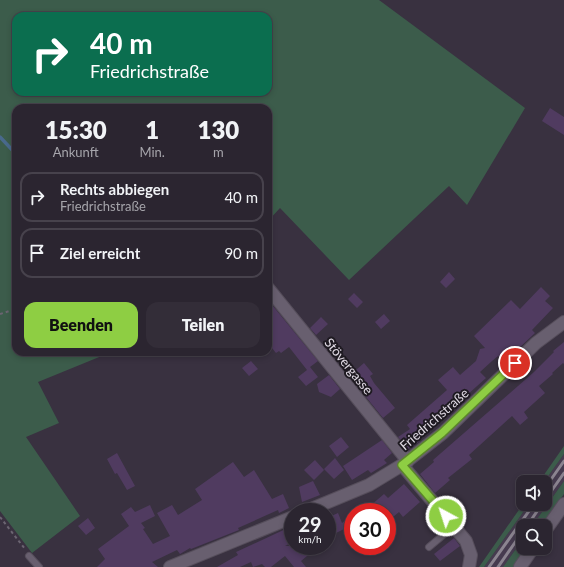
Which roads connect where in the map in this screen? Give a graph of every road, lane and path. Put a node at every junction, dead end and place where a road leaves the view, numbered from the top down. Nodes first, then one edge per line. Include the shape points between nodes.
1 (272, 293) edge
2 (12, 310) edge
3 (0, 314) edge
4 (564, 322) edge
5 (405, 463) junction
6 (326, 503) edge
7 (564, 504) edge
8 (0, 517) edge
9 (284, 521) edge
10 (552, 521) edge
11 (454, 526) junction
12 (429, 547) dead end
13 (528, 555) edge
14 (30, 556) joint
15 (39, 567) edge
16 (170, 567) edge
17 (469, 567) edge
18 (520, 567) edge

1 - 5 street, Stövergasse
2 - 3 path
4 - 5 street, Friedrichstraße via 541,338 442,433
5 - 6 street, Friedrichstraße via 369,485
5 - 11 street, Stövergasse
7 - 10 street
8 - 14 path
9 - 16 street
11 - 12 lane
11 - 17 street, Stövergasse via 470,550
13 - 18 street
14 - 15 lane

